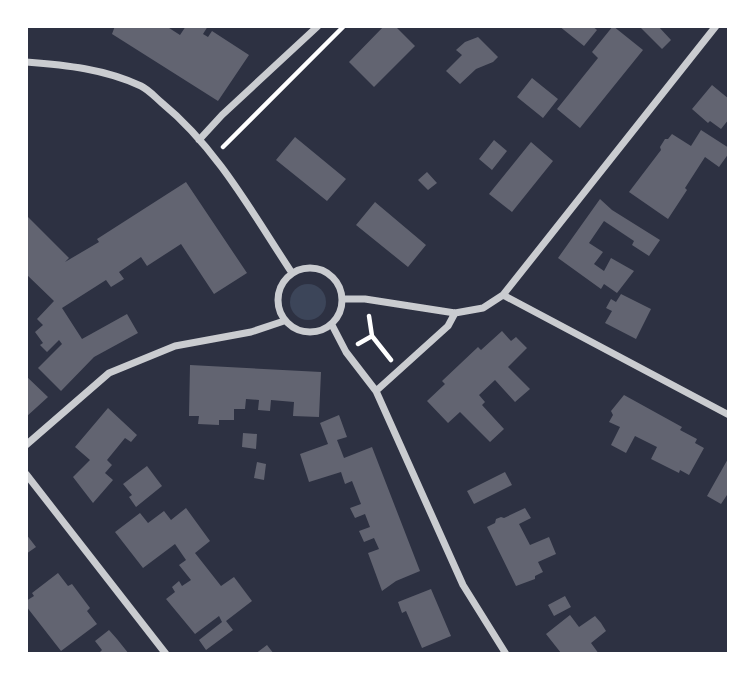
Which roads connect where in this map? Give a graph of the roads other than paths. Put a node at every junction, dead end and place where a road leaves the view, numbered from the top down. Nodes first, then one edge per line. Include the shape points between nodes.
1 (318, 26) edge
2 (716, 26) edge
3 (26, 62) edge
4 (199, 140) junction
5 (292, 273) junction
6 (503, 295) junction
7 (342, 299) junction
8 (455, 313) junction
9 (284, 321) junction
10 (332, 325) junction
11 (376, 391) junction
12 (729, 415) edge
13 (26, 445) edge
14 (26, 474) edge
15 (166, 654) edge
16 (506, 654) edge

1 - 4 street
2 - 6 street
3 - 4 street via 83,68 143,88
4 - 5 street
5 - 7 street via 305,268 331,275
5 - 9 street via 278,292
6 - 8 street via 483,308
6 - 12 street
7 - 8 street
7 - 10 street
8 - 11 street via 448,326
9 - 10 street via 307,333
9 - 13 street via 176,346 109,373
10 - 11 street
11 - 16 street via 463,585
14 - 15 street

